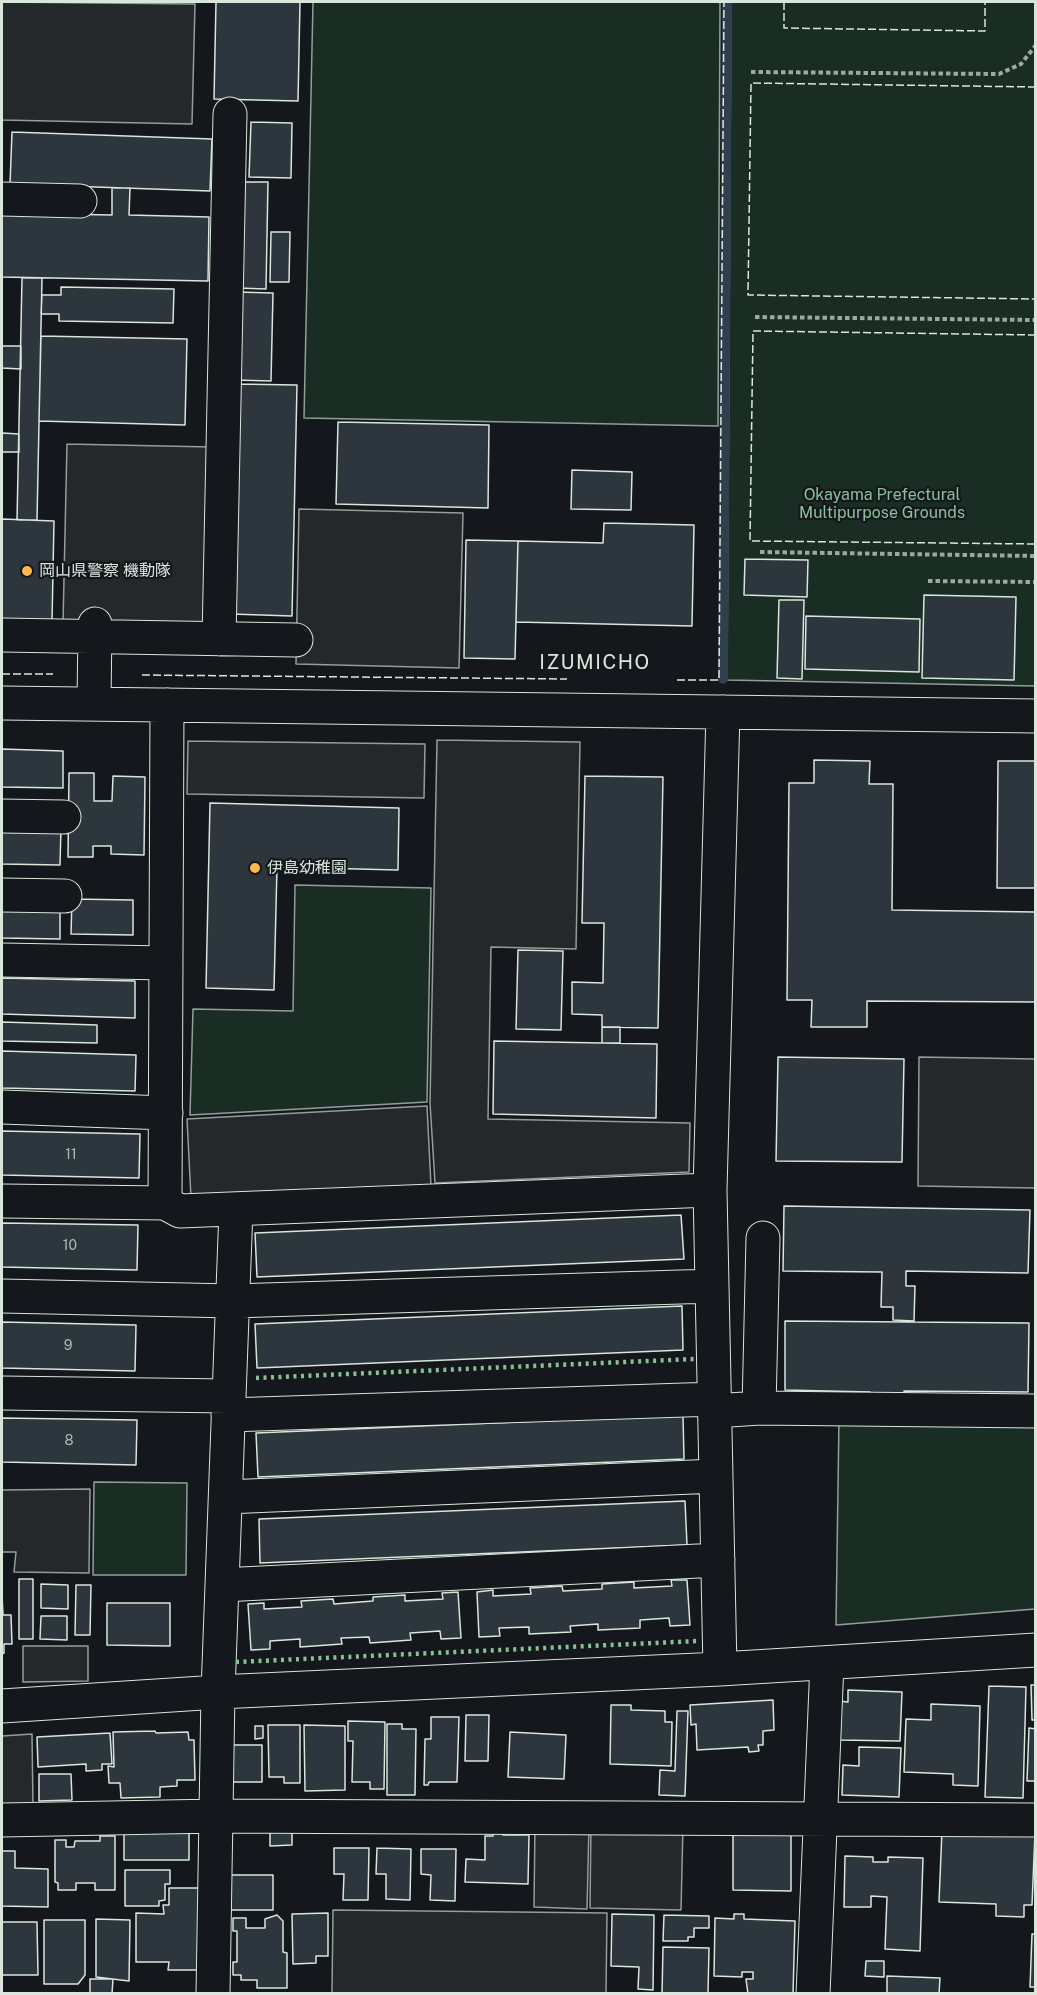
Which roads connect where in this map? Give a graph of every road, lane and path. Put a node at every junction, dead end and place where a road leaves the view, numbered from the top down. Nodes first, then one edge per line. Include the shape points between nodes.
1 (1035, 45) edge
2 (751, 72) dead end
3 (230, 114) dead end
4 (2, 199) edge
5 (80, 201) dead end
6 (755, 317) dead end
7 (1035, 320) edge
8 (760, 552) dead end
9 (1035, 556) edge
10 (928, 581) dead end
11 (1035, 582) edge
12 (95, 630) junction
13 (2, 635) edge
14 (219, 639) junction
15 (296, 640) dead end
16 (2, 703) edge
17 (94, 704) junction
18 (167, 705) junction
19 (723, 712) junction
20 (1035, 716) edge
21 (2, 816) edge
22 (64, 817) dead end
23 (2, 894) edge
24 (65, 896) dead end
25 (2, 960) edge
26 (166, 963) junction
27 (2, 1107) edge
28 (166, 1113) junction
29 (710, 1190) junction
30 (2, 1201) edge
31 (165, 1203) junction
32 (236, 1209) junction
33 (763, 1238) dead end
34 (712, 1286) junction
35 (2, 1296) edge
36 (233, 1301) junction
37 (2, 1393) edge
38 (229, 1405) junction
39 (715, 1405) junction
40 (759, 1407) junction
41 (1035, 1411) edge
42 (716, 1476) junction
43 (226, 1497) junction
44 (718, 1560) junction
45 (222, 1584) junction
46 (1035, 1650) edge
47 (827, 1664) junction
48 (720, 1669) junction
49 (218, 1692) junction
50 (2, 1706) edge
51 (217, 1816) junction
52 (820, 1817) junction
53 (2, 1820) edge
54 (1035, 1820) edge
55 (213, 1994) edge
56 (813, 1994) edge

1 - 2 path via 1021,64 999,74
3 - 14 street
4 - 5 street
6 - 7 path
8 - 9 path
10 - 11 path
12 - 13 street
12 - 14 street
12 - 17 street
14 - 15 street
16 - 17 street
17 - 18 street
18 - 19 street
18 - 26 street
19 - 20 street
19 - 29 street
21 - 22 street
23 - 24 street
25 - 26 street
26 - 28 street
27 - 28 street
28 - 31 street
29 - 32 street
29 - 34 street
30 - 31 street
31 - 32 street via 180,1211
32 - 36 street
33 - 40 street
34 - 36 street
34 - 39 street
35 - 36 street
36 - 38 street
37 - 38 street
38 - 39 street
38 - 43 street
39 - 40 street
39 - 42 street
40 - 41 street
42 - 43 street
42 - 44 street
43 - 45 street
44 - 45 street
44 - 48 street
45 - 49 street
46 - 47 street
47 - 48 street
47 - 52 street
48 - 49 street
49 - 50 street
49 - 51 street
51 - 52 street
51 - 53 street
51 - 55 street
52 - 54 street
52 - 56 street

